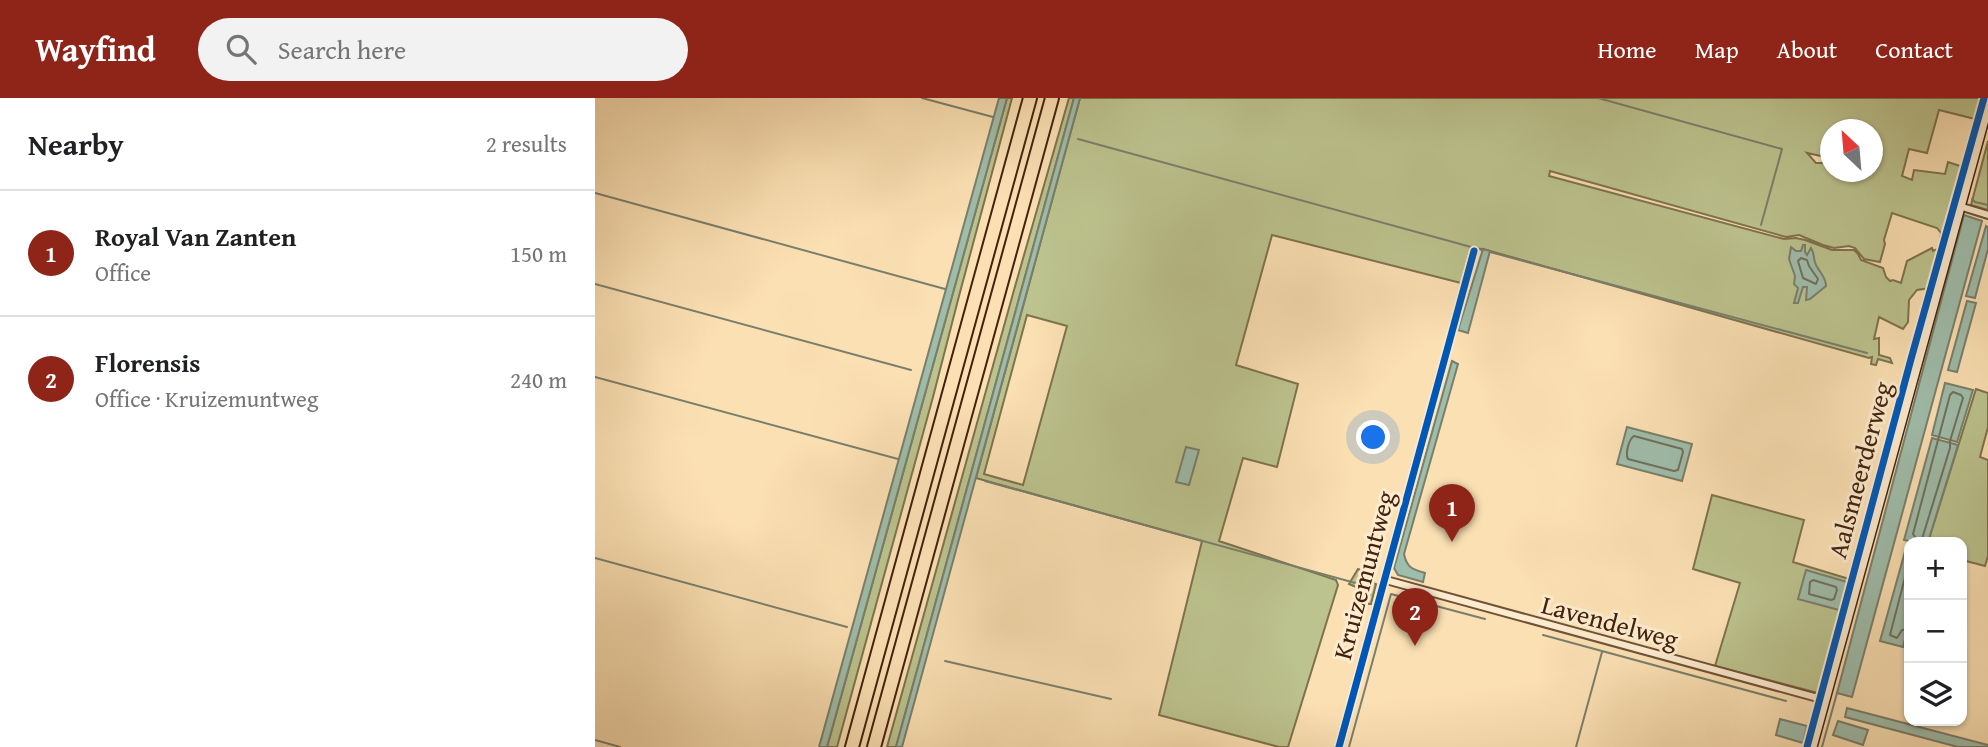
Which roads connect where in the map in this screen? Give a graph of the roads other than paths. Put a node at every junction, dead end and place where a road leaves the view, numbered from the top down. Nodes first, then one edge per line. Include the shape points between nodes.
1 (1030, 98) edge
2 (1052, 98) edge
3 (1060, 98) edge
4 (1988, 105) edge
5 (1047, 117) junction
6 (1959, 206) junction
7 (1988, 215) edge
8 (1474, 251) dead end
9 (1385, 580) junction
10 (1825, 700) junction
11 (852, 747) edge
12 (874, 747) edge
13 (1339, 747) edge
14 (1812, 747) edge

1 - 11 highway
2 - 5 highway
3 - 5 highway
4 - 6 street, Aalsmeerderweg
5 - 12 highway
6 - 7 street
6 - 10 street, Aalsmeerderweg
8 - 9 street, Kruizemuntweg
9 - 10 street, Lavendelweg
9 - 13 street, Kruizemuntweg
10 - 14 street, Aalsmeerderweg

